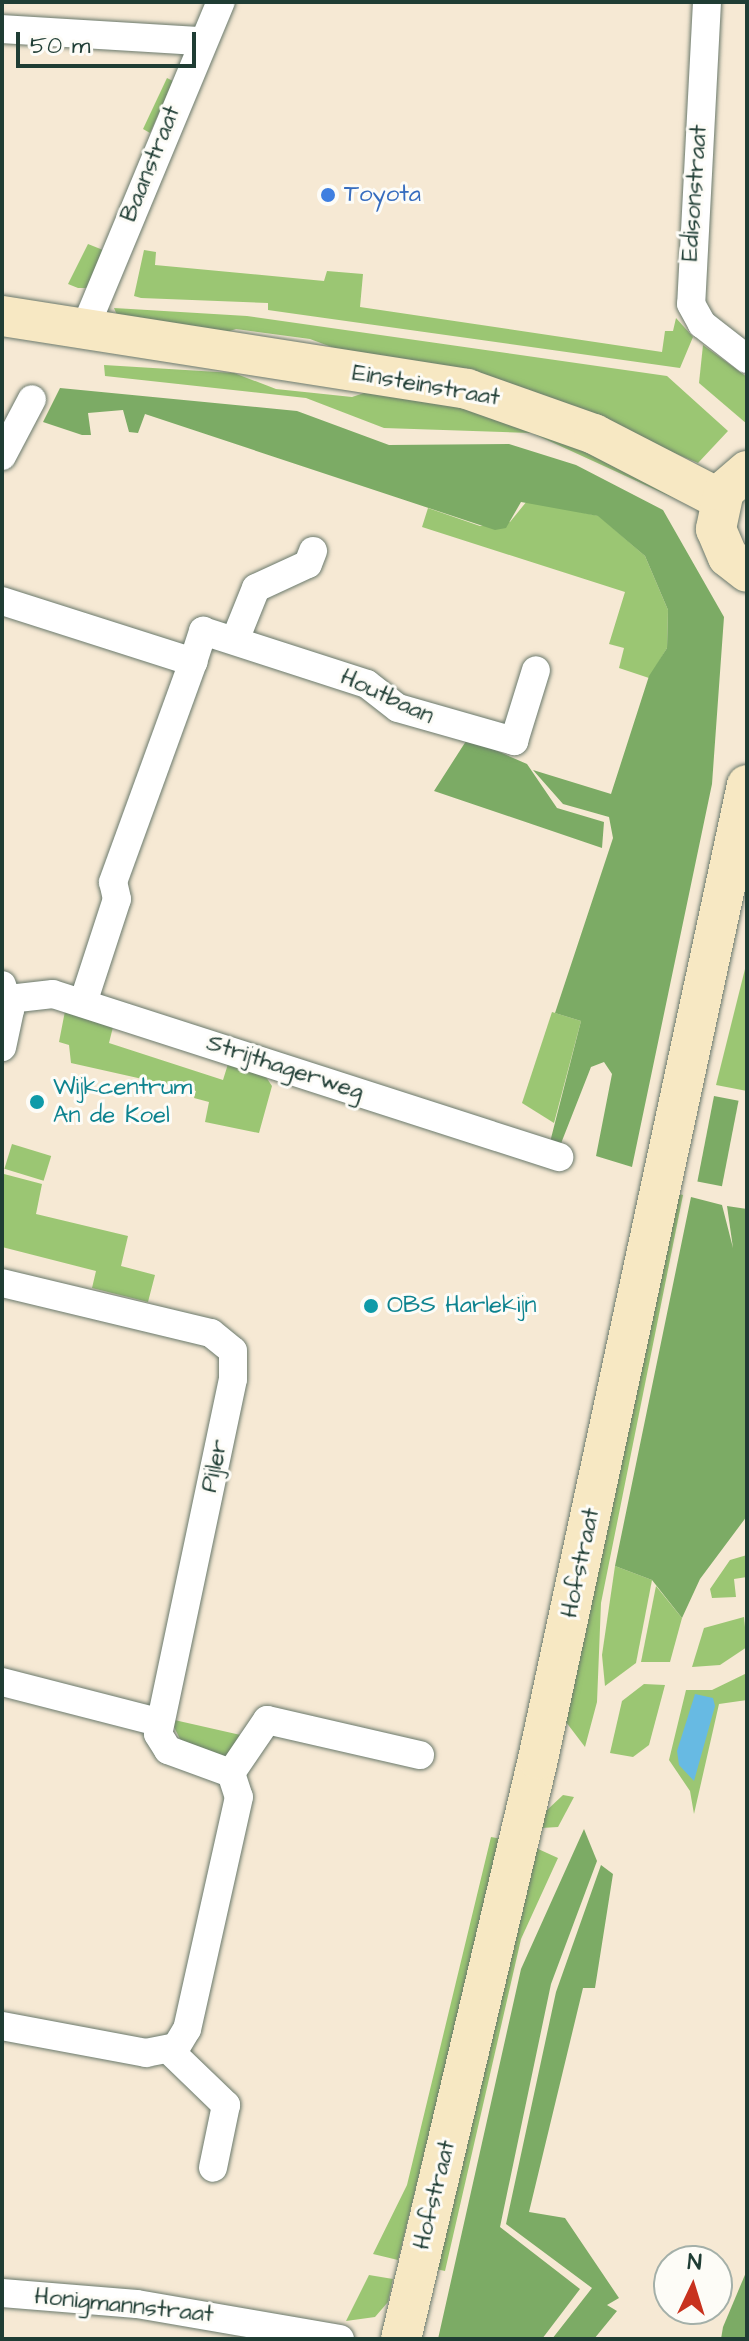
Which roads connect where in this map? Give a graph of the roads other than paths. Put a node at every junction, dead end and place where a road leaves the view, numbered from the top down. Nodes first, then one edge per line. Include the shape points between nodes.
1 (221, 2) edge
2 (707, 2) edge
3 (2, 29) edge
4 (201, 41) junction
5 (2, 316) edge
6 (85, 328) junction
7 (2, 339) edge
8 (254, 359) junction
9 (747, 359) edge
10 (32, 399) dead end
11 (2, 456) edge
12 (734, 485) edge
13 (313, 551) dead end
14 (747, 572) edge
15 (2, 601) edge
16 (235, 640) junction
17 (193, 662) junction
18 (536, 670) dead end
19 (747, 785) edge
20 (6, 992) edge
21 (83, 1003) junction
22 (2, 1047) edge
23 (559, 1157) dead end
24 (2, 1283) edge
25 (2, 1682) edge
26 (158, 1722) junction
27 (420, 1755) dead end
28 (231, 1773) junction
29 (2, 2026) edge
30 (170, 2051) junction
31 (213, 2168) dead end
32 (2, 2293) edge
33 (340, 2339) edge
34 (401, 2339) edge

1 - 4 street, Baanstraat
2 - 9 street, Edisonstraat via 691,304 702,324
3 - 4 street
4 - 6 street, Baanstraat
5 - 6 main road, Einsteinstraat
6 - 8 main road, Einsteinstraat
7 - 8 main road, Einsteinstraat via 157,362
8 - 12 main road, Einsteinstraat via 453,387 531,407
10 - 11 street
12 - 14 main road via 720,544
13 - 16 street via 308,564 256,588
15 - 17 street
16 - 17 street, Houtbaan via 203,631
16 - 18 street, Houtbaan via 367,684 398,708 514,741
17 - 21 street, Houtbaan via 113,882 117,899
19 - 34 main road, Hofstraat via 535,1775
20 - 21 street, Strijthagerweg via 53,994
20 - 22 street
21 - 23 street, Strijthagerweg
24 - 26 street, Pijler via 211,1333 233,1351 233,1379
25 - 26 street
26 - 28 street via 168,1750
27 - 28 street via 267,1720
28 - 30 street via 236,1816 187,2029
29 - 30 street
30 - 31 street via 226,2105
32 - 33 street, Honigmannstraat via 137,2304

